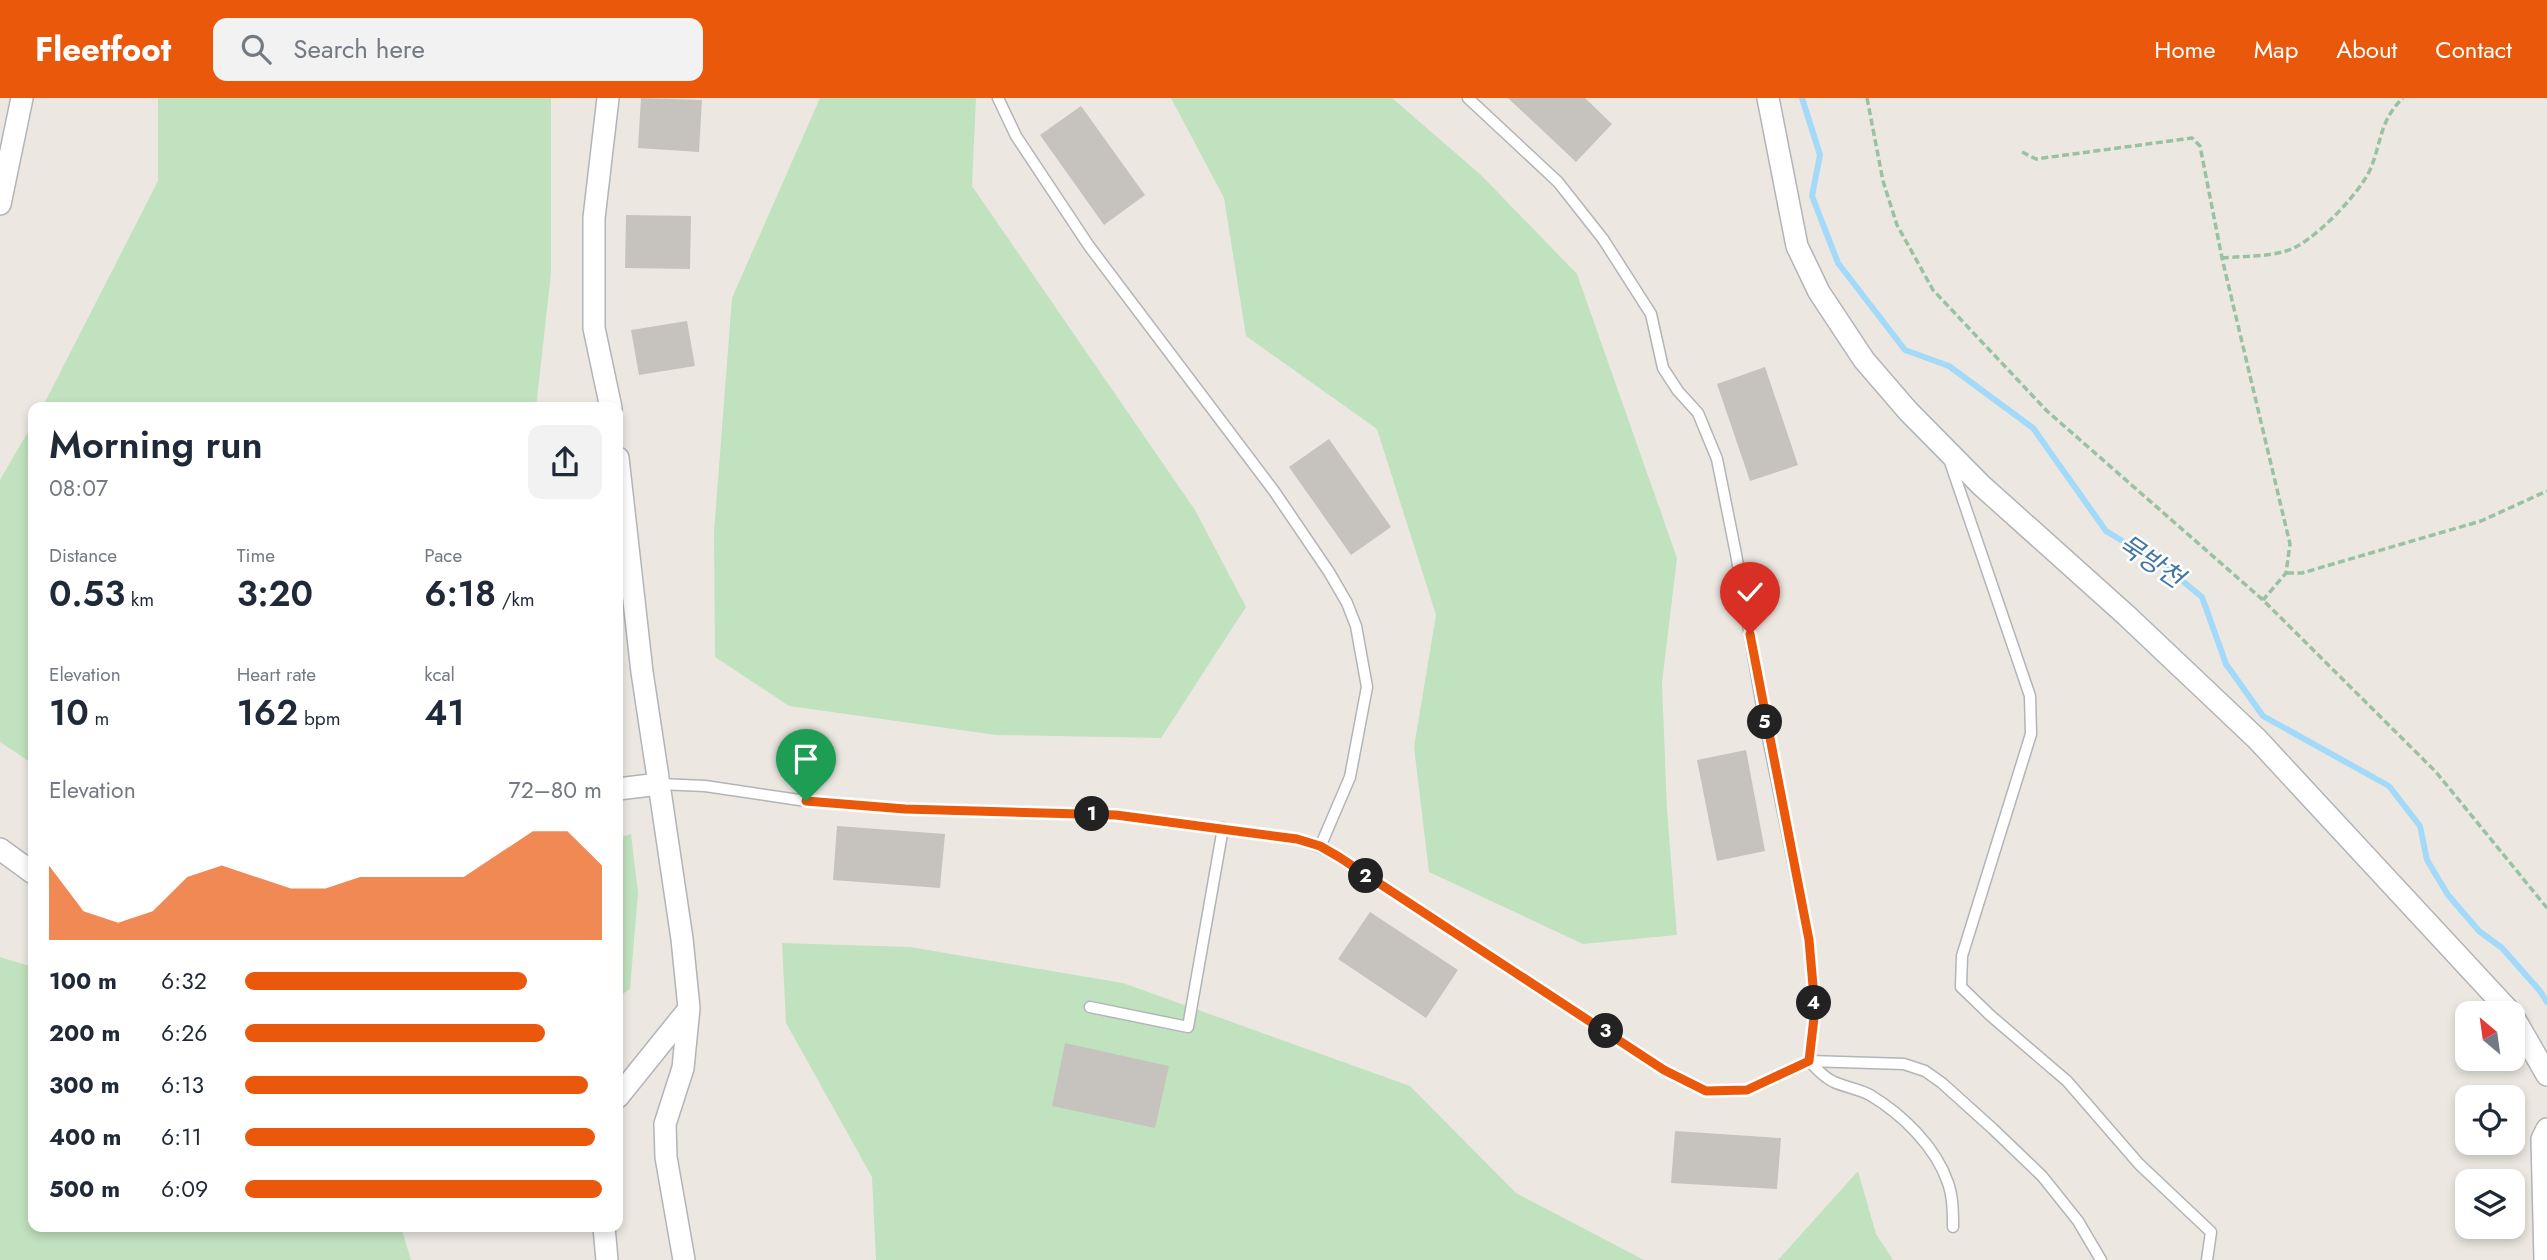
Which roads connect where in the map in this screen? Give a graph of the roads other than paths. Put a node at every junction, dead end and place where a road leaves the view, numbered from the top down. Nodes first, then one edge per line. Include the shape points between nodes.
1 (22, 98) edge
2 (608, 98) edge
3 (998, 98) edge
4 (1468, 98) edge
5 (1768, 98) edge
6 (0, 204) edge
7 (610, 402) edge
8 (1946, 450) junction
9 (623, 503) edge
10 (659, 784) junction
11 (623, 788) edge
12 (1223, 828) junction
13 (1320, 846) junction
14 (0, 849) edge
15 (28, 869) edge
16 (2499, 1001) edge
17 (1090, 1007) dead end
18 (689, 1008) junction
19 (2525, 1037) edge
20 (1809, 1061) junction
21 (2547, 1075) edge
22 (623, 1091) edge
23 (2547, 1129) edge
24 (1953, 1227) dead end
25 (604, 1232) edge
26 (607, 1260) edge
27 (684, 1260) edge
28 (2101, 1260) edge
29 (2207, 1260) edge
30 (2544, 1260) edge

1 - 6 street
2 - 7 street via 594,218 594,328
3 - 13 lane via 1016,136 1089,246 1274,491 1347,603 1367,687 1350,777
4 - 20 lane via 1558,182 1603,239 1651,314 1663,368 1698,413 1717,459 1809,940 1815,1009
5 - 8 street via 1797,246 1819,292 1864,360
8 - 16 street via 2257,739
8 - 29 lane via 2030,696 2031,734 1962,956 1961,987 2067,1081 2139,1164 2211,1232
9 - 10 street
10 - 11 street
10 - 12 lane via 892,808 1116,815
10 - 18 street
12 - 13 lane
12 - 17 lane via 1188,1027
13 - 20 lane via 1664,1070 1706,1091 1747,1090
14 - 15 street
18 - 22 street
18 - 27 street via 683,1068 665,1124 666,1157
19 - 21 street
20 - 24 lane via 1830,1081 1868,1094 1914,1131 1949,1184
20 - 28 lane via 1904,1064 1925,1071 2042,1176 2078,1221
23 - 30 street via 2542,1139
25 - 26 street

